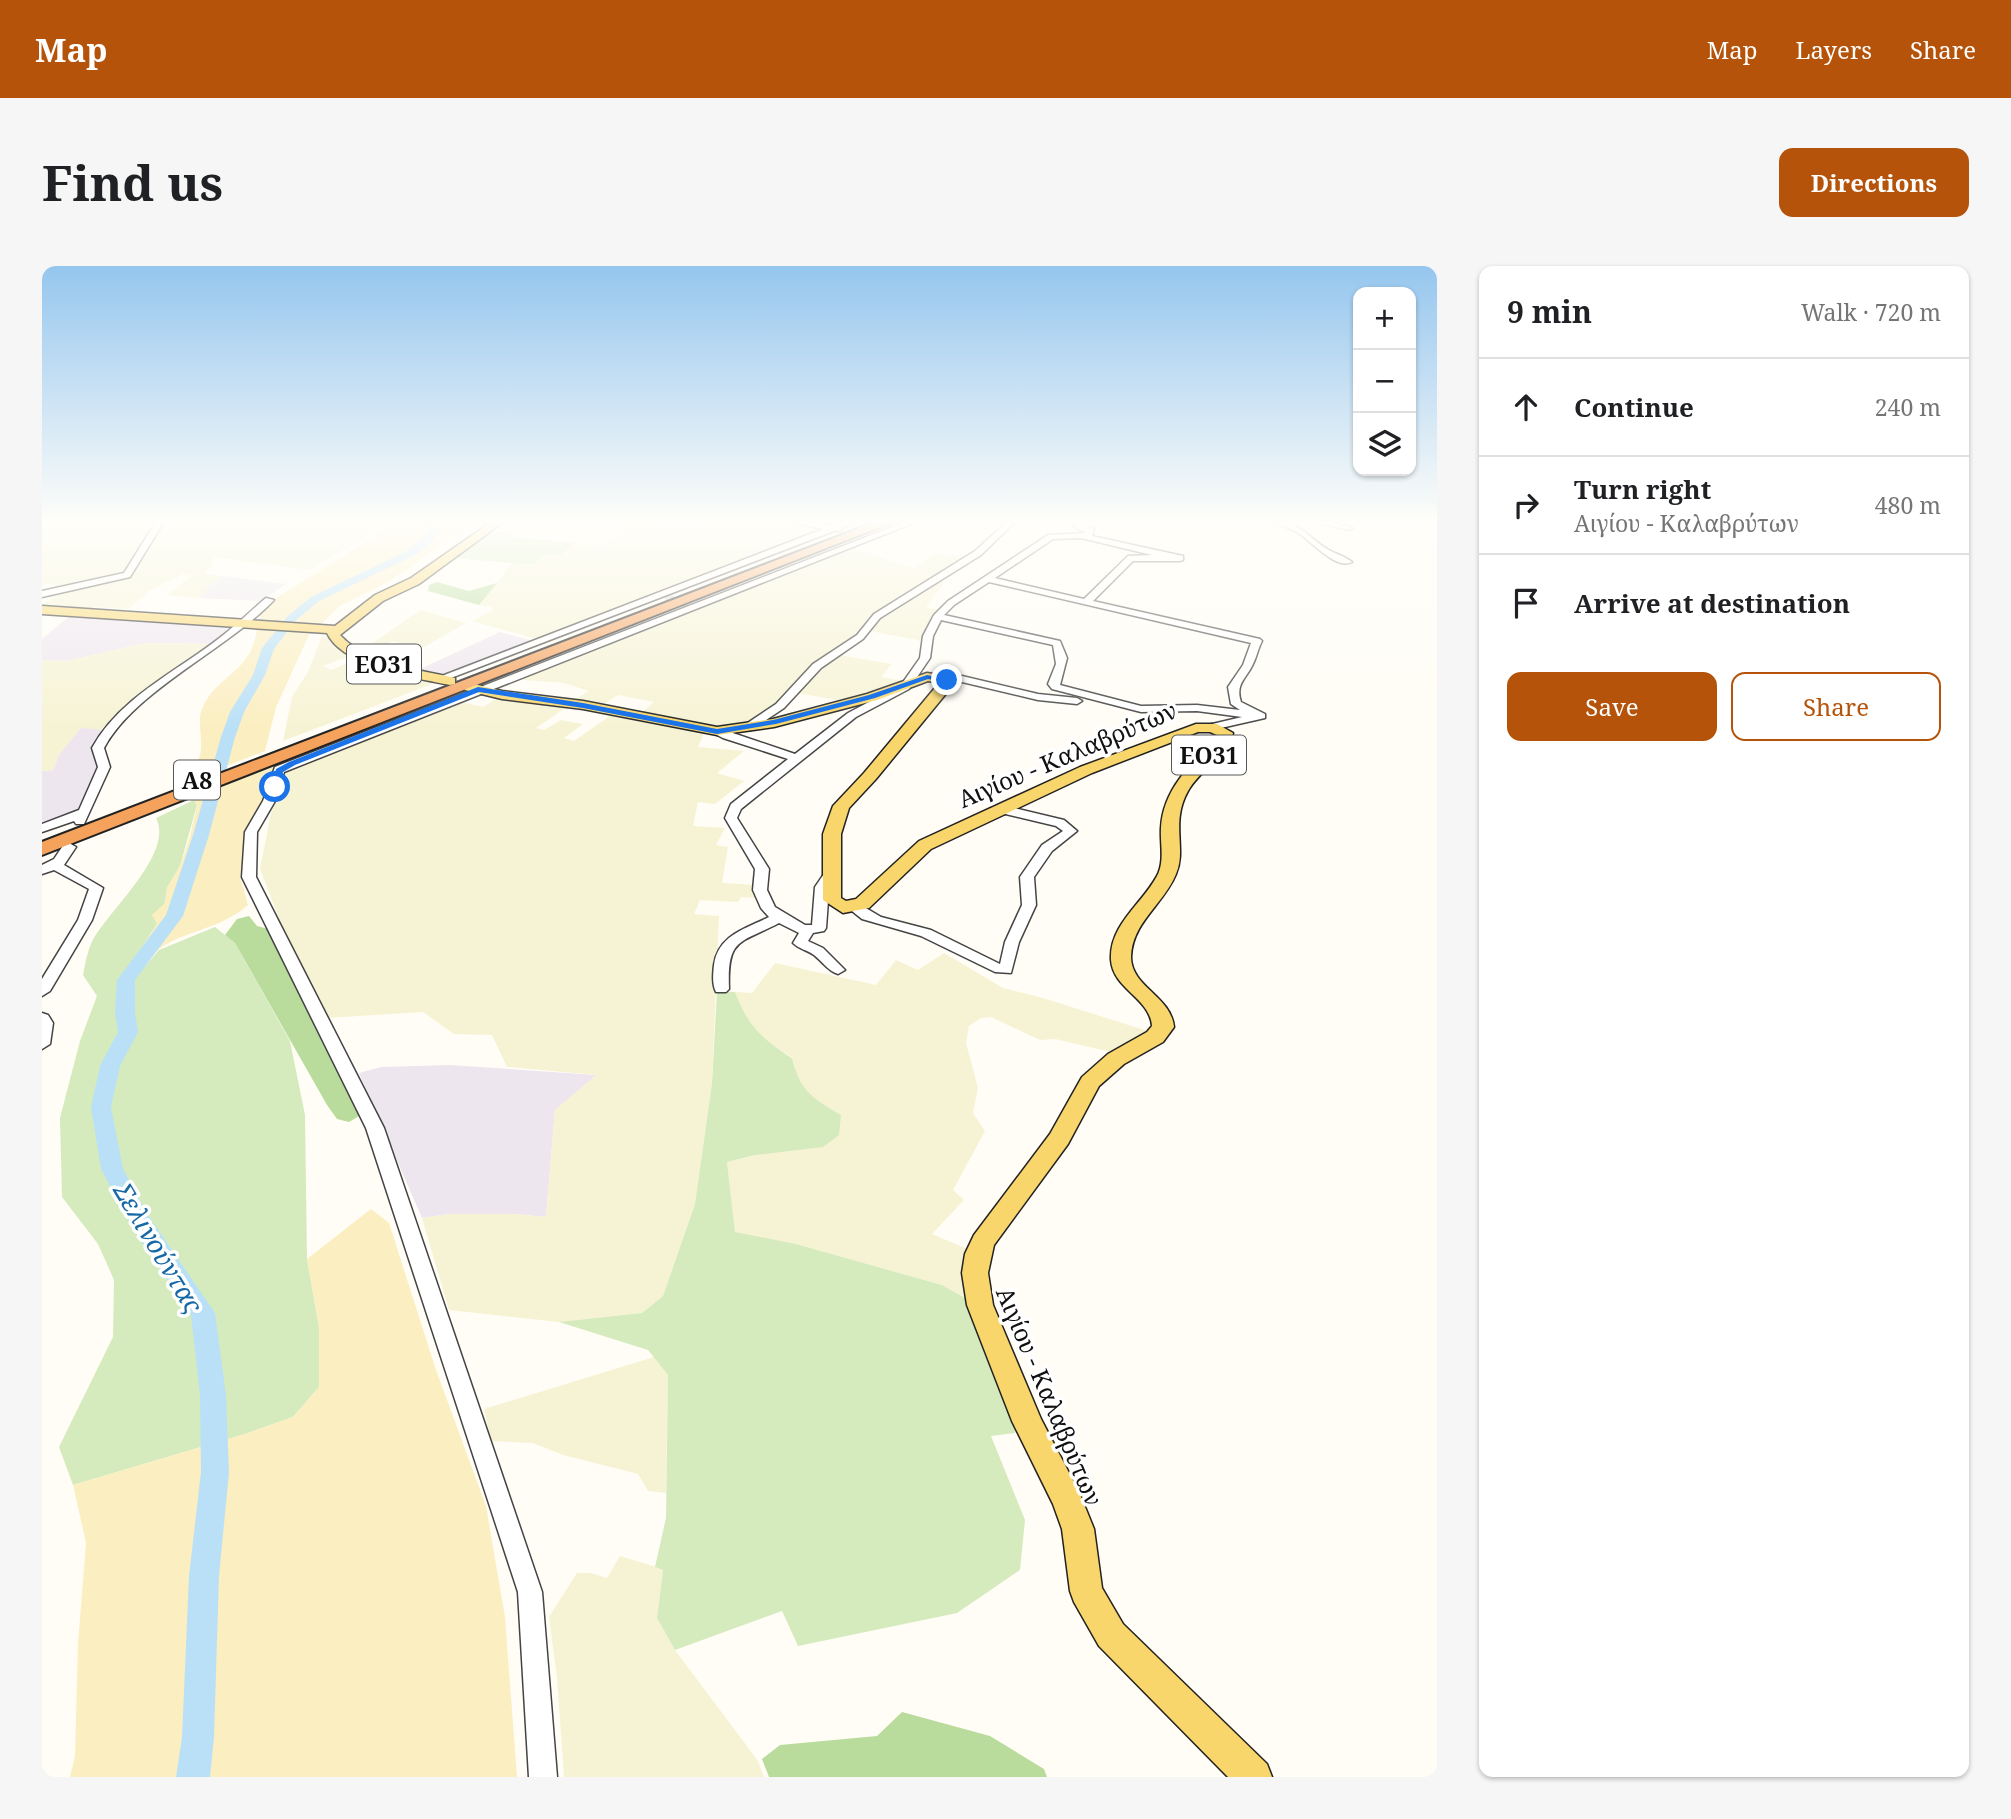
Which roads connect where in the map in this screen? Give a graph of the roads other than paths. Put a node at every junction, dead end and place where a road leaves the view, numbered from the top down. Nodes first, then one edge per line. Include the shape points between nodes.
1 (395, 591) edge
2 (680, 591) tunnel mouth
3 (689, 591) tunnel mouth
4 (706, 591) edge
5 (726, 591) edge
6 (918, 591) edge
7 (969, 591) edge
8 (1039, 591) edge
9 (1097, 591) edge
10 (269, 600) dead end
11 (1087, 601) junction
12 (42, 610) edge
13 (938, 617) junction
14 (248, 623) junction
15 (338, 629) junction
16 (947, 680) junction
17 (459, 684) junction
18 (905, 687) junction
19 (1141, 709) junction
20 (1261, 716) junction
21 (1212, 727) junction
22 (747, 728) junction
23 (717, 732) junction
24 (279, 753) junction
25 (797, 759) junction
26 (1001, 809) junction
27 (115, 816) junction
28 (42, 828) edge
29 (42, 839) edge
30 (69, 847) dead end
31 (46, 861) edge
32 (833, 871) junction
33 (854, 907) junction
34 (779, 917) junction
35 (807, 931) junction
36 (838, 970) dead end
37 (721, 989) dead end
38 (42, 991) edge
39 (42, 1018) edge
40 (42, 1044) edge
41 (543, 1777) edge
42 (1254, 1777) edge

1 - 15 main road, ΕΟ31
2 - 17 street
3 - 24 highway, Α8
4 - 24 highway, Α8
5 - 17 street
6 - 22 street via 877,616 860,637 817,666 780,706
7 - 13 street
8 - 11 street
9 - 11 street
10 - 14 street
11 - 20 street via 1257,641 1246,668 1235,680 1233,694 1236,704
12 - 14 main road
13 - 18 street via 928,636 925,658
13 - 19 street via 1057,643 1062,666 1054,686
14 - 15 main road
14 - 28 street via 151,693 106,732 98,748 102,773 82,817
15 - 17 main road, ΕΟ31 via 333,635 358,655
16 - 18 main road, ΕΟ31 via 927,677
16 - 19 street via 1130,711
16 - 32 main road via 841,806 834,822
17 - 23 main road, ΕΟ31
17 - 41 street via 279,770 269,801 251,832 250,877 375,1128 530,1592
18 - 22 main road, ΕΟ31
18 - 25 street via 852,715
19 - 20 street via 1197,708
20 - 21 street
21 - 26 main road, Αιγίου - Καλαβρύτων / ΕΟ31 via 1196,728 1086,770
21 - 42 main road, Αιγίου - Καλαβρύτων / ΕΟ31 via 1226,738 1180,787 1170,819 1167,876 1140,910 1122,954 1125,976 1157,1007 1163,1027 1090,1082 1060,1139 984,1242 975,1286 1012,1387 1068,1502 1078,1529 1086,1591 1099,1618
22 - 23 main road, ΕΟ31
23 - 25 street
24 - 27 highway, Α8
25 - 34 street via 732,814 762,869 759,882 765,902
26 - 33 main road, Αιγίου - Καλαβρύτων / ΕΟ31 via 925,845
26 - 33 street via 1060,823 1071,831 1047,848 1027,877 1029,905 1012,942 1006,970 995,969 921,931 865,916
27 - 29 highway, Α8
27 - 31 highway, Α8
30 - 31 street
31 - 38 street via 96,888 85,920
32 - 33 main road via 832,900
32 - 35 street via 822,887 821,925
34 - 35 street
34 - 37 street via 723,950
35 - 36 street via 800,943 818,951
39 - 40 street

